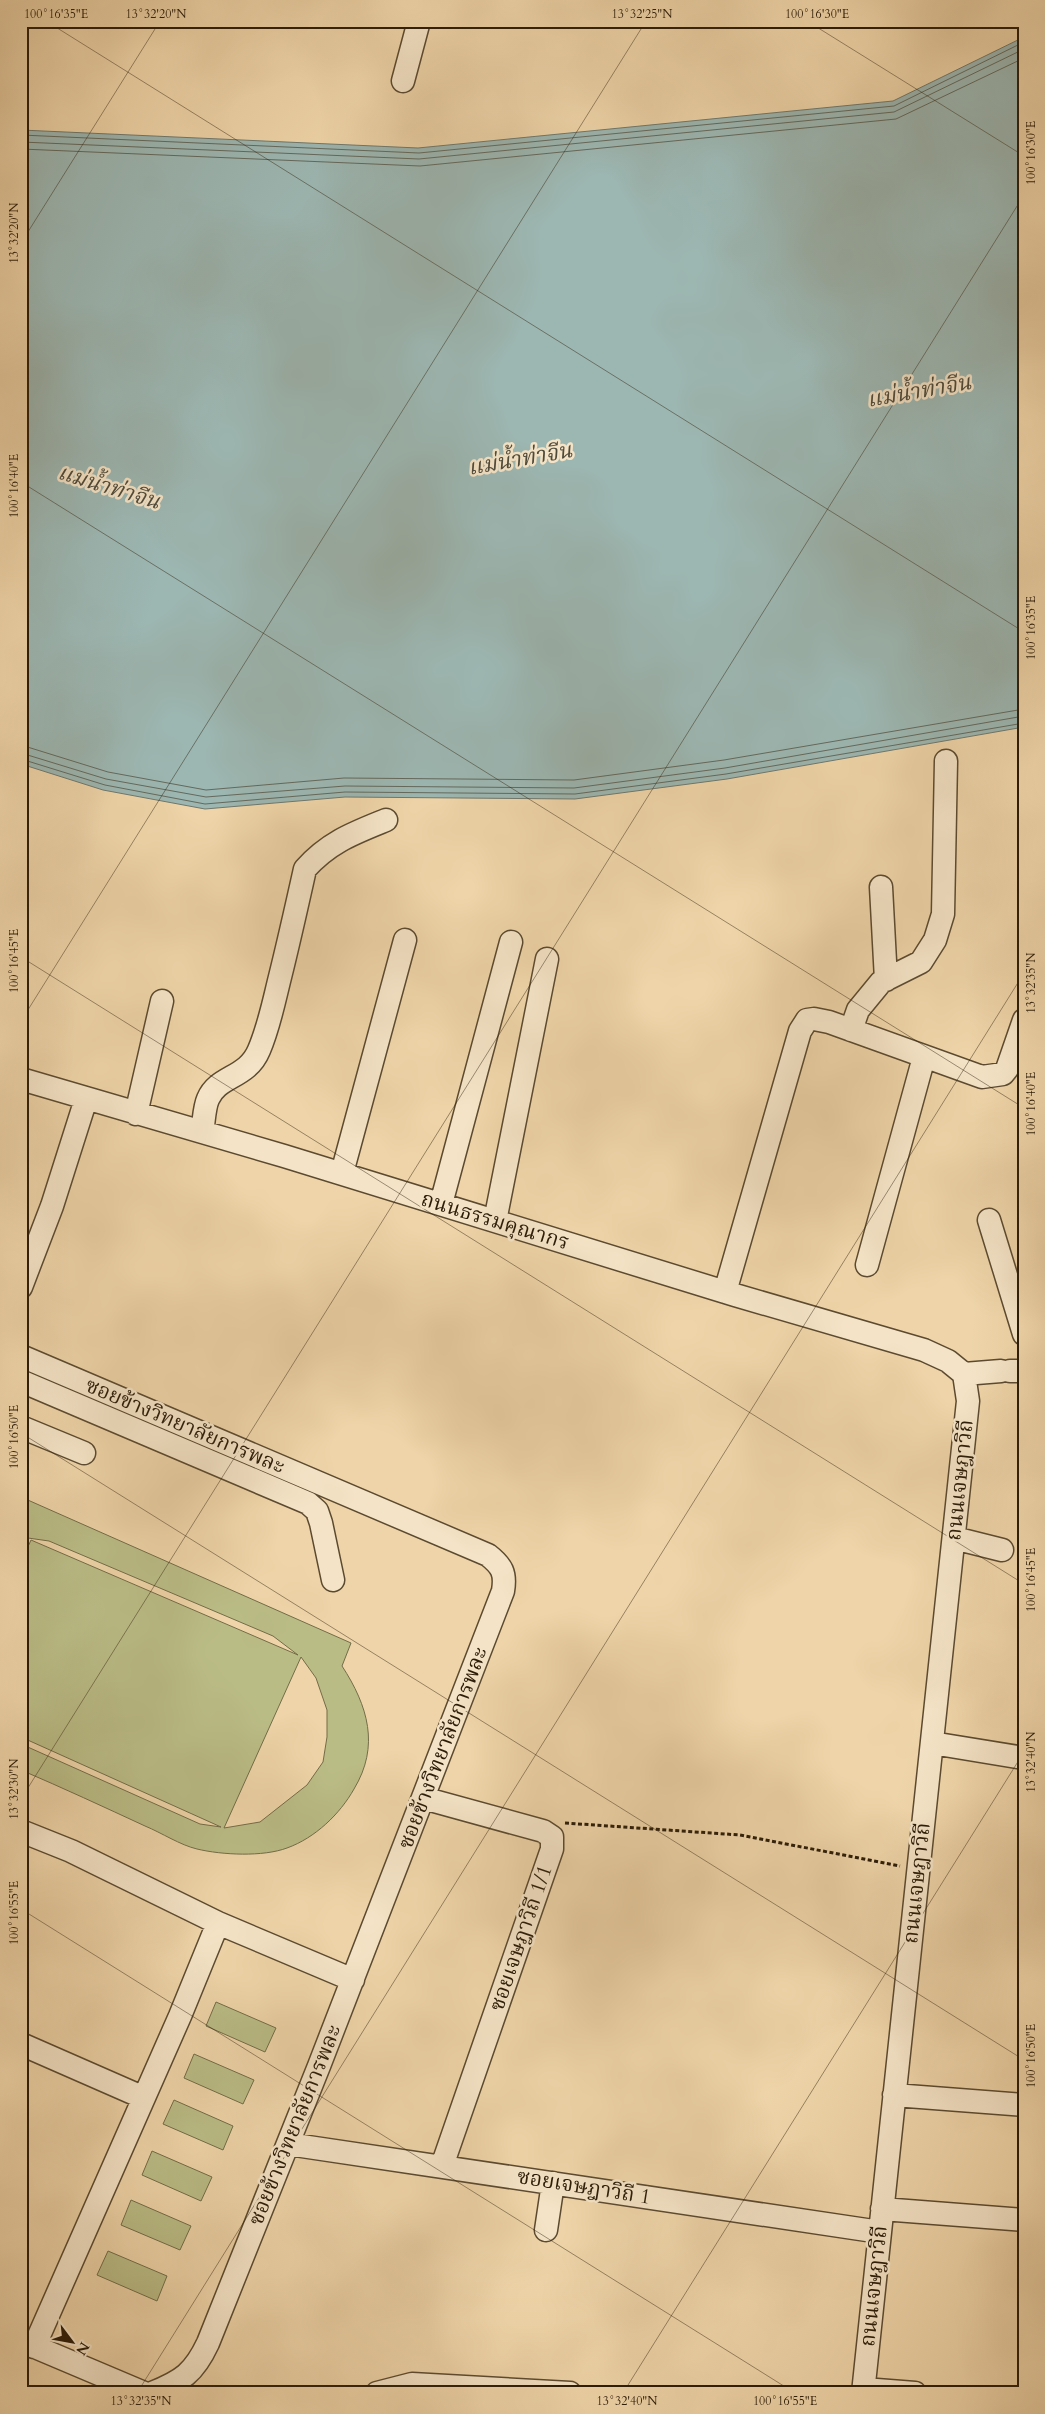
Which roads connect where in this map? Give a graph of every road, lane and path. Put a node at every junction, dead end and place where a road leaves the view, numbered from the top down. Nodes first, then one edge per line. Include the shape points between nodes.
1 (419, 21) edge
2 (403, 81) dead end
3 (946, 761) dead end
4 (386, 820) dead end
5 (881, 888) dead end
6 (405, 940) dead end
7 (511, 942) dead end
8 (547, 960) dead end
9 (886, 980) junction
10 (162, 1001) dead end
11 (1024, 1020) edge
12 (851, 1030) junction
13 (924, 1057) junction
14 (21, 1079) edge
15 (86, 1099) junction
16 (136, 1114) junction
17 (202, 1132) junction
18 (342, 1173) junction
19 (441, 1204) junction
20 (989, 1220) dead end
21 (495, 1221) junction
22 (867, 1266) dead end
23 (21, 1287) edge
24 (725, 1292) junction
25 (1020, 1311) edge
26 (1024, 1334) edge
27 (21, 1356) edge
28 (1011, 1371) edge
29 (964, 1374) junction
30 (21, 1381) edge
31 (21, 1427) edge
32 (84, 1453) dead end
33 (954, 1538) junction
34 (1002, 1550) dead end
35 (333, 1580) dead end
36 (932, 1743) junction
37 (1024, 1758) edge
38 (423, 1798) junction
39 (21, 1831) edge
40 (543, 1831) junction
41 (918, 1869) junction
42 (218, 1923) junction
43 (353, 1980) junction
44 (21, 2044) edge
45 (894, 2095) junction
46 (142, 2097) junction
47 (1024, 2105) edge
48 (288, 2144) junction
49 (442, 2166) junction
50 (553, 2183) junction
51 (882, 2209) junction
52 (1024, 2220) edge
53 (546, 2230) dead end
54 (880, 2232) junction
55 (28, 2344) edge
56 (864, 2391) edge
57 (144, 2393) edge
58 (152, 2393) edge
59 (377, 2393) edge
60 (570, 2393) edge
61 (915, 2393) edge

1 - 2 street
3 - 9 street via 943,914 935,940 921,962
4 - 17 street via 340,838 305,869 275,1000 260,1049 245,1071 218,1084 212,1092
5 - 9 street
6 - 18 street
7 - 19 street
8 - 21 street
9 - 12 street via 880,982 858,1010
10 - 16 street
11 - 13 street via 1010,1063 1003,1074 982,1076
12 - 13 street
12 - 24 street via 814,1018 807,1020 800,1031
13 - 22 street
14 - 15 street, ถนนธรรมคุณากร
15 - 16 street, ถนนธรรมคุณากร
15 - 23 street via 52,1206
16 - 17 street, ถนนธรรมคุณากร
17 - 18 street, ถนนธรรมคุณากร
18 - 19 street, ถนนธรรมคุณากร
19 - 21 street, ถนนธรรมคุณากร
20 - 25 street
21 - 24 street, ถนนธรรมคุณากร
24 - 29 street, ถนนธรรมคุณากร via 936,1354
25 - 26 street
27 - 38 street, ซอยข้างวิทยาลัยการพละ via 488,1555 503,1569 503,1591
28 - 29 street
29 - 33 street, ถนนเจษฎาวิถี via 968,1401
30 - 35 street via 308,1503 317,1511 321,1522
31 - 32 street
33 - 34 street
33 - 36 street, ถนนเจษฎาวิถี
36 - 37 street
36 - 41 street, ถนนเจษฎาวิถี
38 - 40 street
38 - 43 street, ซอยข้างวิทยาลัยการพละ
39 - 42 street
40 - 41 path via 562,1823 740,1835
40 - 49 street, ซอยเจษฎาวิถี 1/1 via 552,1837 552,1849
41 - 45 street, ถนนเจษฎาวิถี
42 - 43 street
42 - 46 street
43 - 48 street, ซอยข้างวิทยาลัยการพละ
44 - 46 street
45 - 47 street
45 - 51 street, ถนนเจษฎาวิถี
46 - 55 street
48 - 49 street, ซอยเจษฎาวิถี 1
48 - 58 street, ซอยข้างวิทยาลัยการพละ via 201,2357 184,2378
49 - 50 street, ซอยเจษฎาวิถี 1
50 - 53 street
50 - 54 street, ซอยเจษฎาวิถี 1
51 - 52 street
51 - 54 street, ถนนเจษฎาวิถี
54 - 56 street, ถนนเจษฎาวิถี
55 - 57 street
56 - 61 street
59 - 60 street via 412,2384

